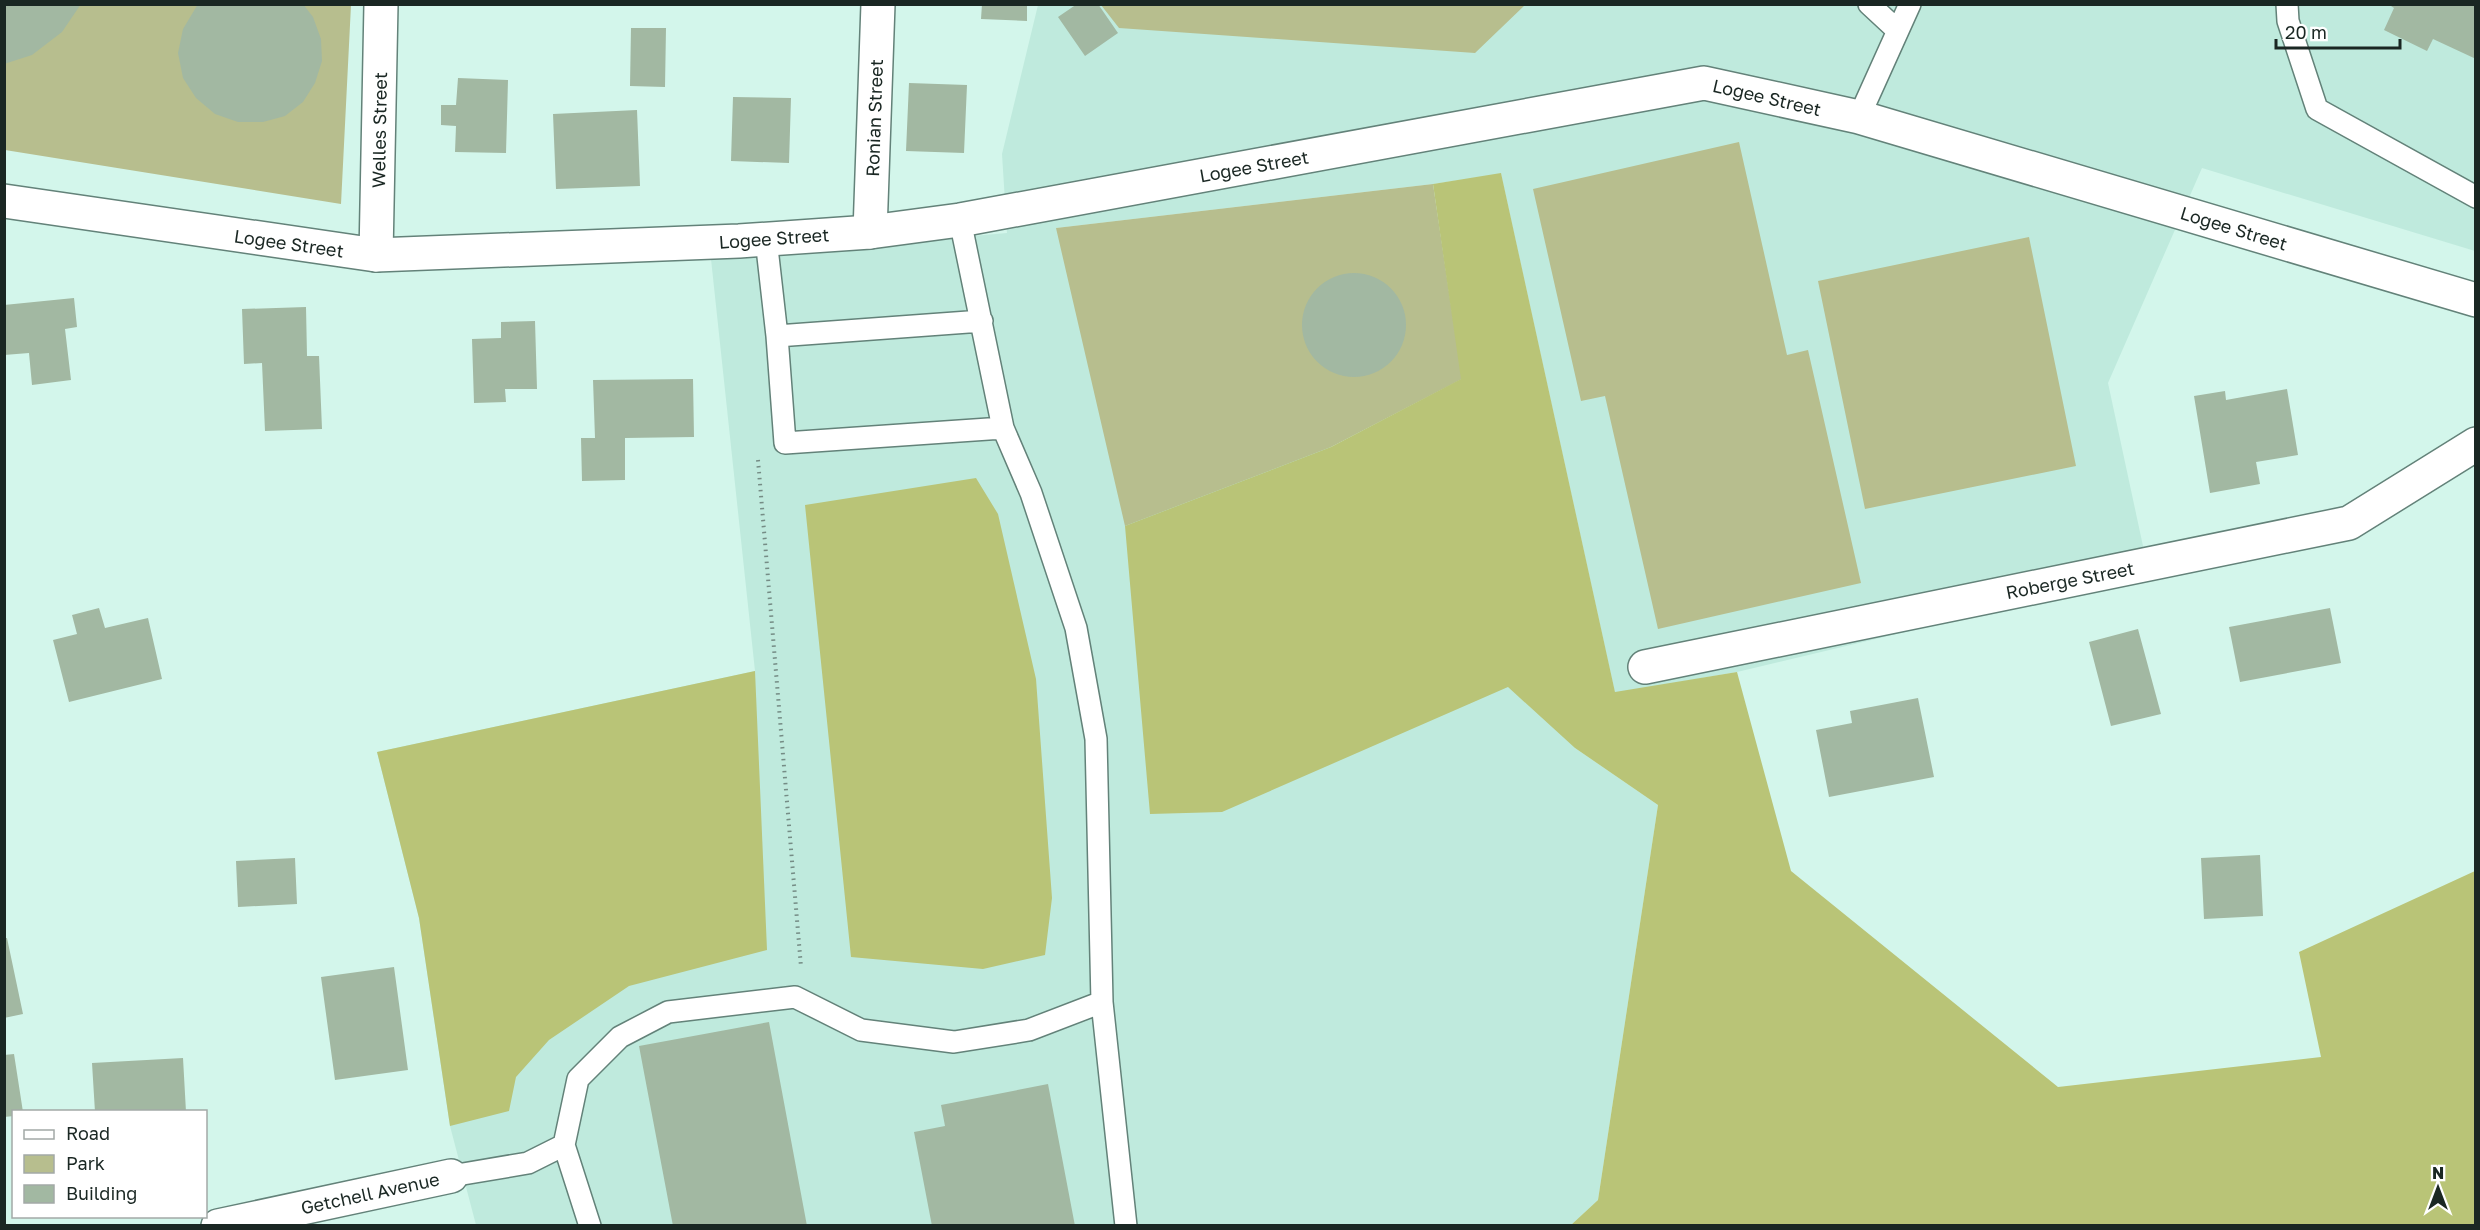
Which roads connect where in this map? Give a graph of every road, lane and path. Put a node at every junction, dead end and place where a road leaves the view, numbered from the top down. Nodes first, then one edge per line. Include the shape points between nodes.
1 (381, 4) edge
2 (878, 4) edge
3 (1869, 4) edge
4 (1910, 4) edge
5 (2287, 4) edge
6 (1897, 30) junction
7 (1859, 117) junction
8 (2475, 197) edge
9 (4, 201) edge
10 (960, 220) junction
11 (870, 232) junction
12 (766, 239) junction
13 (376, 255) junction
14 (2475, 300) edge
15 (982, 321) junction
16 (777, 336) junction
17 (1004, 428) junction
18 (2475, 444) edge
19 (758, 455) dead end
20 (1645, 667) dead end
21 (795, 997) junction
22 (1102, 1002) junction
23 (564, 1145) junction
24 (451, 1176) joint
25 (218, 1226) edge
26 (590, 1226) edge
27 (1126, 1226) edge

1 - 13 street, Welles Street
2 - 11 street, Ronian Street
3 - 6 lane
4 - 6 lane
5 - 8 lane via 2288,21 2317,109
6 - 7 lane
7 - 10 street, Logee Street via 1704,83
7 - 14 street, Logee Street
9 - 13 street, Logee Street
10 - 11 street, Logee Street
10 - 15 lane
11 - 12 street, Logee Street
12 - 13 street, Logee Street
12 - 16 lane
15 - 16 lane
15 - 17 lane
16 - 17 lane via 785,443
17 - 22 lane via 1031,493 1076,628 1096,740
18 - 20 street, Roberge Street via 2349,524
19 - 21 path via 801,967
21 - 22 lane via 861,1030 954,1042 1029,1030
21 - 23 lane via 668,1012 620,1037 578,1079
22 - 27 lane
23 - 24 lane via 528,1163
23 - 26 lane
24 - 25 street, Getchell Avenue

